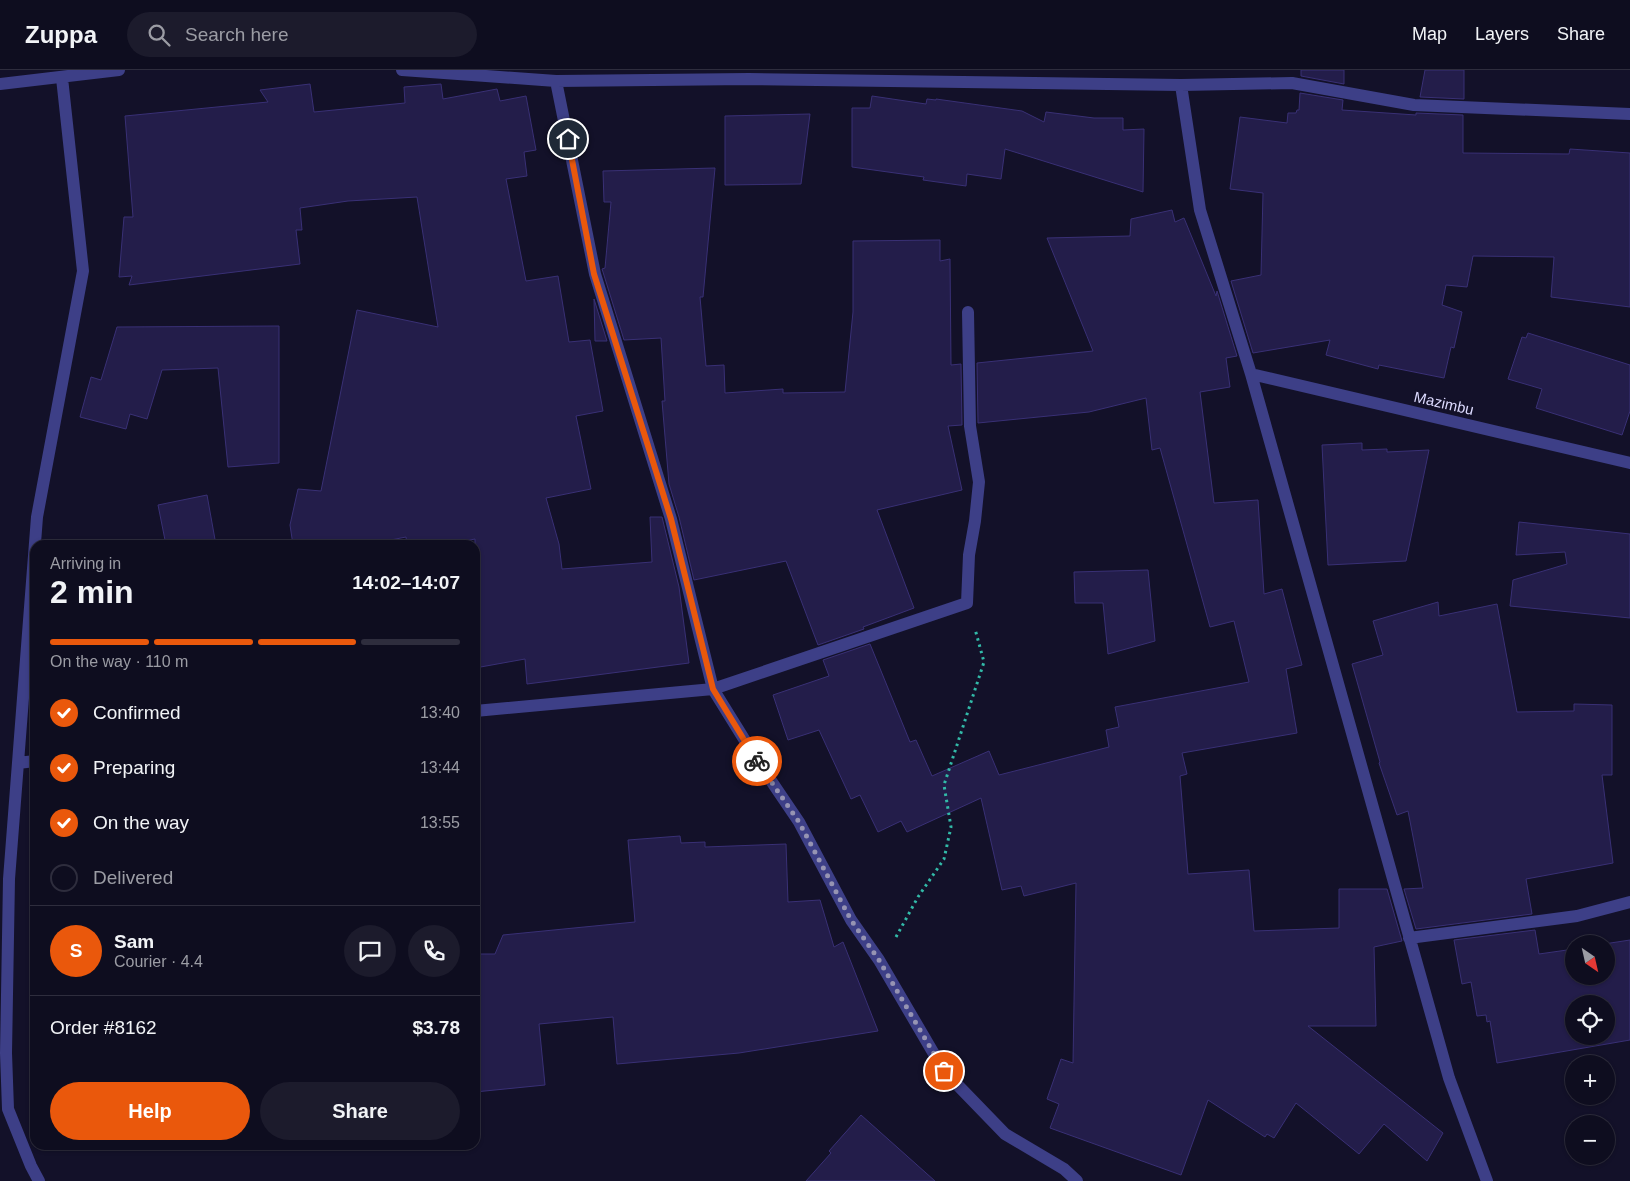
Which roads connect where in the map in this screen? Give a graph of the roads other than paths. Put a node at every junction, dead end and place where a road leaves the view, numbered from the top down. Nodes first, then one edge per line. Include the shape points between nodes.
1 (119, 70) edge
2 (402, 70) edge
3 (62, 78) junction
4 (556, 81) junction
5 (0, 84) edge
6 (1182, 85) junction
7 (1630, 114) edge
8 (968, 312) dead end
9 (1251, 374) junction
10 (1630, 463) edge
11 (35, 540) edge
12 (30, 608) edge
13 (713, 689) junction
14 (480, 711) edge
15 (30, 762) edge
16 (18, 763) junction
17 (1630, 902) edge
18 (1409, 938) junction
19 (39, 1181) edge
20 (1077, 1181) edge
21 (1487, 1181) edge

1 - 3 street
2 - 4 street
3 - 5 street
3 - 11 street via 83,272
4 - 6 street via 749,79
4 - 13 street via 594,274 671,519
6 - 7 street via 1292,83 1414,105
6 - 9 street via 1200,210
8 - 13 street via 970,426 979,482 969,555 967,603
9 - 10 street, Mazimbu
9 - 18 street
12 - 16 street
13 - 14 street
13 - 20 street via 799,822 851,920 879,960 944,1071 1005,1134 1064,1169
15 - 16 street
16 - 19 street via 9,879 8,1109
17 - 18 street via 1577,916
18 - 21 street via 1449,1078

